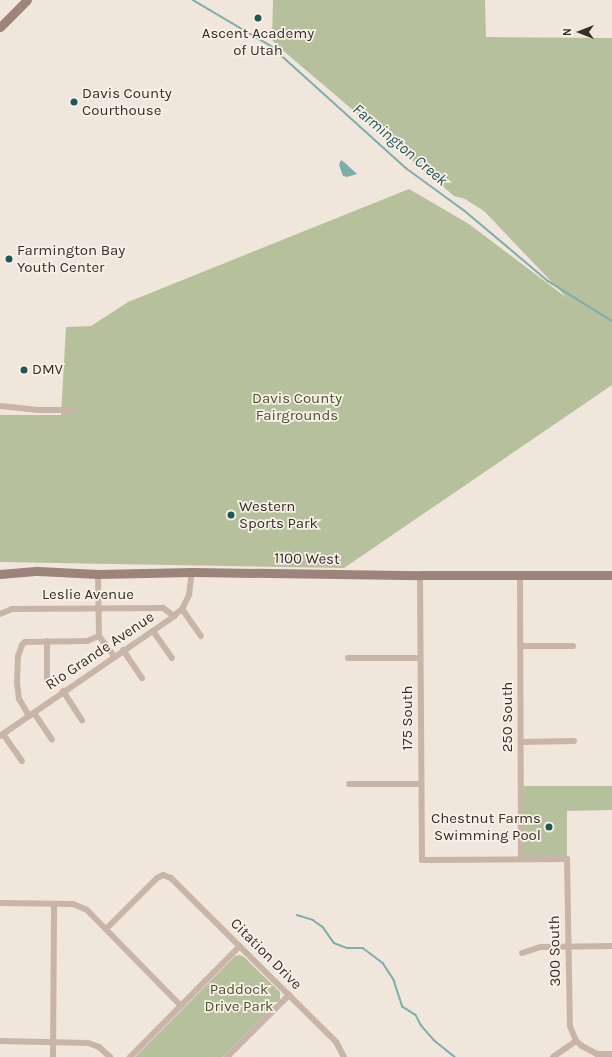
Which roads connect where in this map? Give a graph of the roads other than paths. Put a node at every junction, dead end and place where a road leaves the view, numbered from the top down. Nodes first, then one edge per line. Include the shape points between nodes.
1 (27, 0) edge
2 (0, 27) edge
3 (0, 406) edge
4 (73, 410) dead end
5 (192, 572) junction
6 (0, 574) edge
7 (98, 574) junction
8 (420, 575) junction
9 (520, 575) junction
10 (612, 575) edge
11 (97, 608) junction
12 (182, 609) junction
13 (0, 614) edge
14 (174, 616) junction
15 (153, 631) junction
16 (99, 636) junction
17 (201, 636) dead end
18 (47, 641) junction
19 (521, 646) junction
20 (572, 646) dead end
21 (123, 650) junction
22 (114, 656) junction
23 (172, 658) dead end
24 (348, 658) dead end
25 (420, 658) junction
26 (142, 678) dead end
27 (47, 680) dead end
28 (63, 691) junction
29 (32, 714) junction
30 (82, 720) dead end
31 (2, 735) edge
32 (52, 740) dead end
33 (574, 741) dead end
34 (521, 742) junction
35 (22, 761) dead end
36 (348, 784) dead end
37 (421, 784) junction
38 (522, 859) junction
39 (0, 903) edge
40 (54, 904) junction
41 (106, 929) junction
42 (240, 946) junction
43 (568, 946) junction
44 (612, 946) edge
45 (522, 953) dead end
46 (288, 994) junction
47 (181, 1006) junction
48 (0, 1041) edge
49 (576, 1041) junction
50 (53, 1042) junction
51 (612, 1054) edge
52 (230, 1056) edge
53 (53, 1057) edge
54 (110, 1057) edge
55 (130, 1057) edge
56 (344, 1057) edge
57 (553, 1057) edge

1 - 2 street
3 - 4 street
5 - 7 street, 1100 West
5 - 8 street, 1100 West
5 - 12 street, Rio Grande Avenue via 189,595
6 - 7 street, 1100 West via 38,571
7 - 11 street
8 - 9 street, 1100 West
8 - 25 street, 175 South
9 - 10 street, 1100 West
9 - 19 street, 250 South
11 - 13 street, Leslie Avenue via 12,608
11 - 14 street, Leslie Avenue via 163,608
11 - 16 street
12 - 14 street, Rio Grande Avenue
12 - 17 street
14 - 15 street, Rio Grande Avenue
15 - 21 street, Rio Grande Avenue
15 - 23 street
16 - 18 street via 87,641
16 - 22 street
18 - 27 street
18 - 29 street via 25,642 19,648 19,699
19 - 20 street
19 - 34 street, 250 South
21 - 22 street, Rio Grande Avenue
21 - 26 street
22 - 28 street, Rio Grande Avenue
24 - 25 street
25 - 37 street, 175 South
28 - 29 street, Rio Grande Avenue
28 - 30 street
29 - 31 street, Rio Grande Avenue
29 - 32 street
31 - 35 street
33 - 34 street
34 - 38 street, 250 South
36 - 37 street
37 - 38 street, 175 South via 422,860
38 - 43 street, 300 South via 567,859
39 - 40 street
40 - 41 street via 80,906
40 - 50 street
41 - 42 street, Citation Drive via 163,875 171,878
41 - 47 street
42 - 46 street, Citation Drive
42 - 47 street
43 - 44 street
43 - 45 street via 541,947
43 - 49 street, 300 South via 569,1017
46 - 52 street
46 - 56 street, Citation Drive via 336,1042
47 - 55 street
48 - 50 street
49 - 51 street via 597,1054
49 - 57 street
50 - 53 street
50 - 54 street via 93,1044

